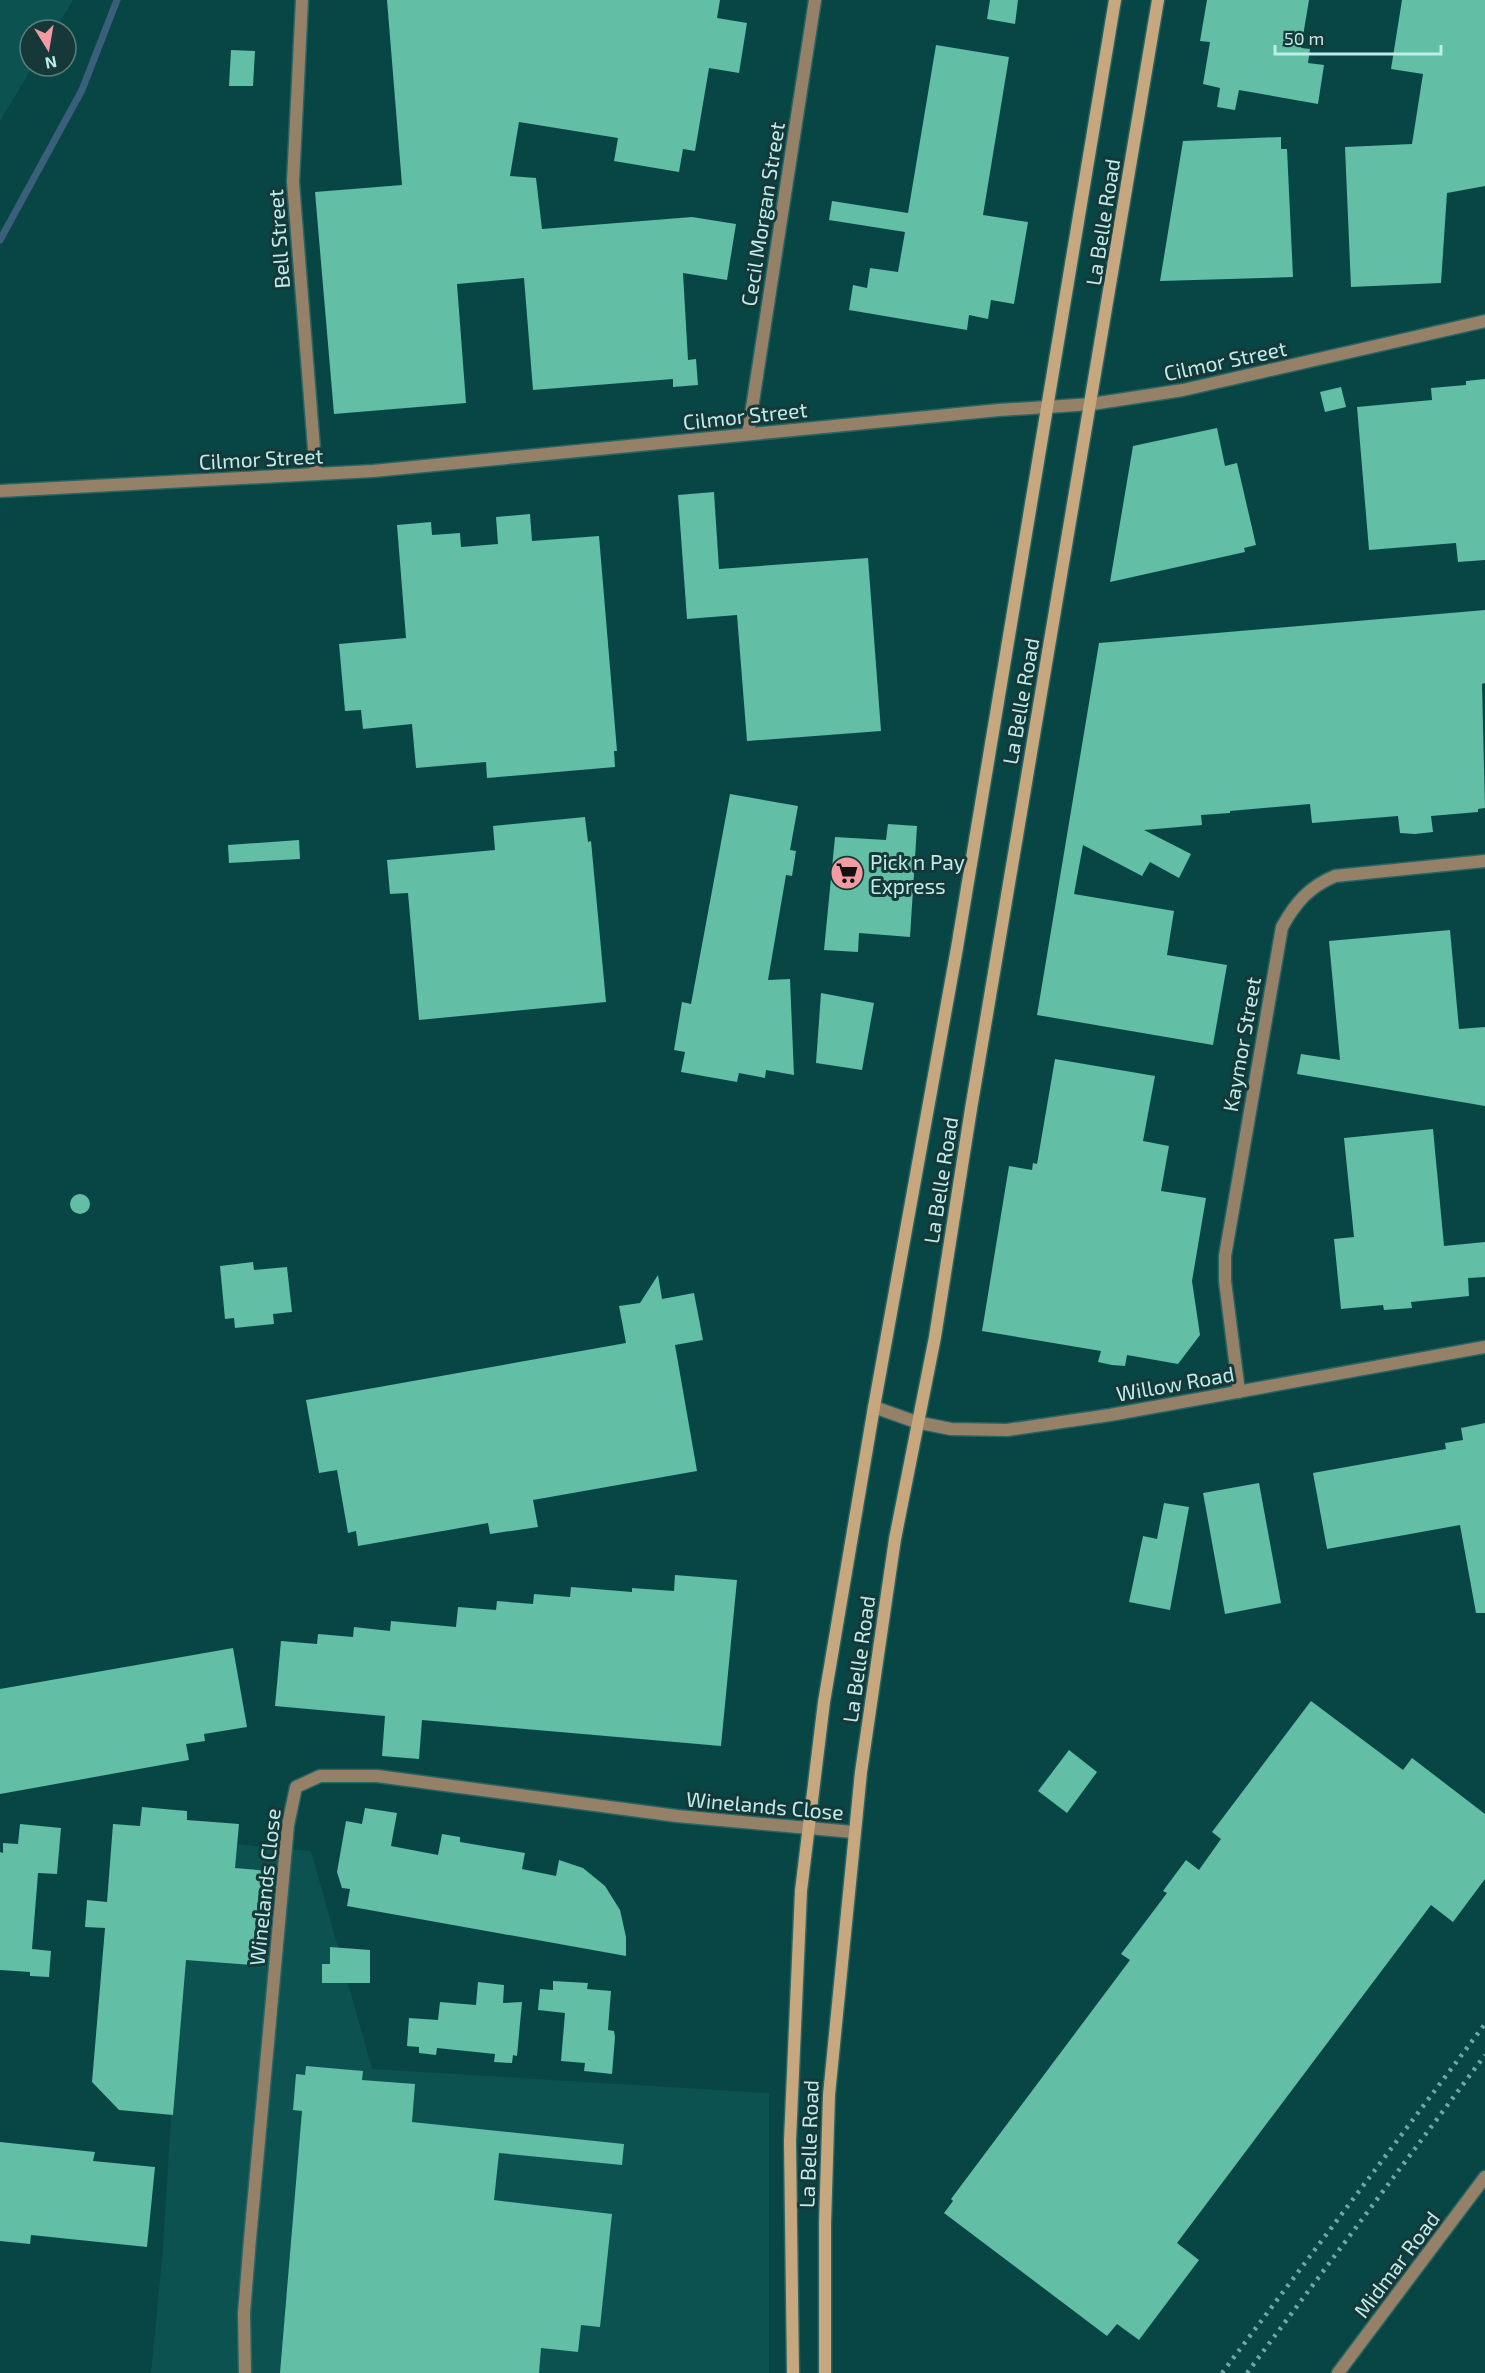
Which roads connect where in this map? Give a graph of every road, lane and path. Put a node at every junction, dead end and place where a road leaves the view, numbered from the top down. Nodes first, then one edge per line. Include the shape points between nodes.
1 (302, 0) edge
2 (815, 0) edge
3 (1115, 0) edge
4 (1158, 0) edge
5 (1485, 321) edge
6 (1092, 404) junction
7 (1047, 406) junction
8 (748, 434) junction
9 (316, 474) junction
10 (0, 491) edge
11 (1485, 861) edge
12 (1485, 1347) edge
13 (1239, 1392) junction
14 (874, 1407) junction
15 (916, 1422) junction
16 (808, 1828) junction
17 (853, 1832) junction
18 (1485, 2177) edge
19 (244, 2373) edge
20 (793, 2373) edge
21 (825, 2373) edge
22 (1338, 2373) edge

1 - 9 street, Bell Street via 293,182
2 - 8 street, Cecil Morgan Street
3 - 7 main road, La Belle Road
4 - 6 main road, La Belle Road
5 - 6 street, Cilmor Street via 1183,390
6 - 7 street, Cilmor Street
6 - 15 main road, La Belle Road via 935,1337
7 - 8 street, Cilmor Street
7 - 14 main road, La Belle Road via 957,948
8 - 9 street, Cilmor Street
9 - 10 street, Cilmor Street
11 - 13 street, Kaymor Street via 1335,876 1304,894 1282,927 1226,1256 1225,1281
12 - 13 street, Willow Road
13 - 15 street, Willow Road via 1007,1430 951,1430
14 - 15 street, Willow Road
14 - 16 main road, La Belle Road via 824,1702
15 - 17 main road, La Belle Road
16 - 17 street, Winelands Close
16 - 19 street, Winelands Close via 676,1816 377,1776 320,1776 296,1787 288,1825 250,2239
16 - 20 main road, La Belle Road via 801,1891 790,2141
17 - 21 main road, La Belle Road via 829,2095
18 - 22 street, Midmar Road

